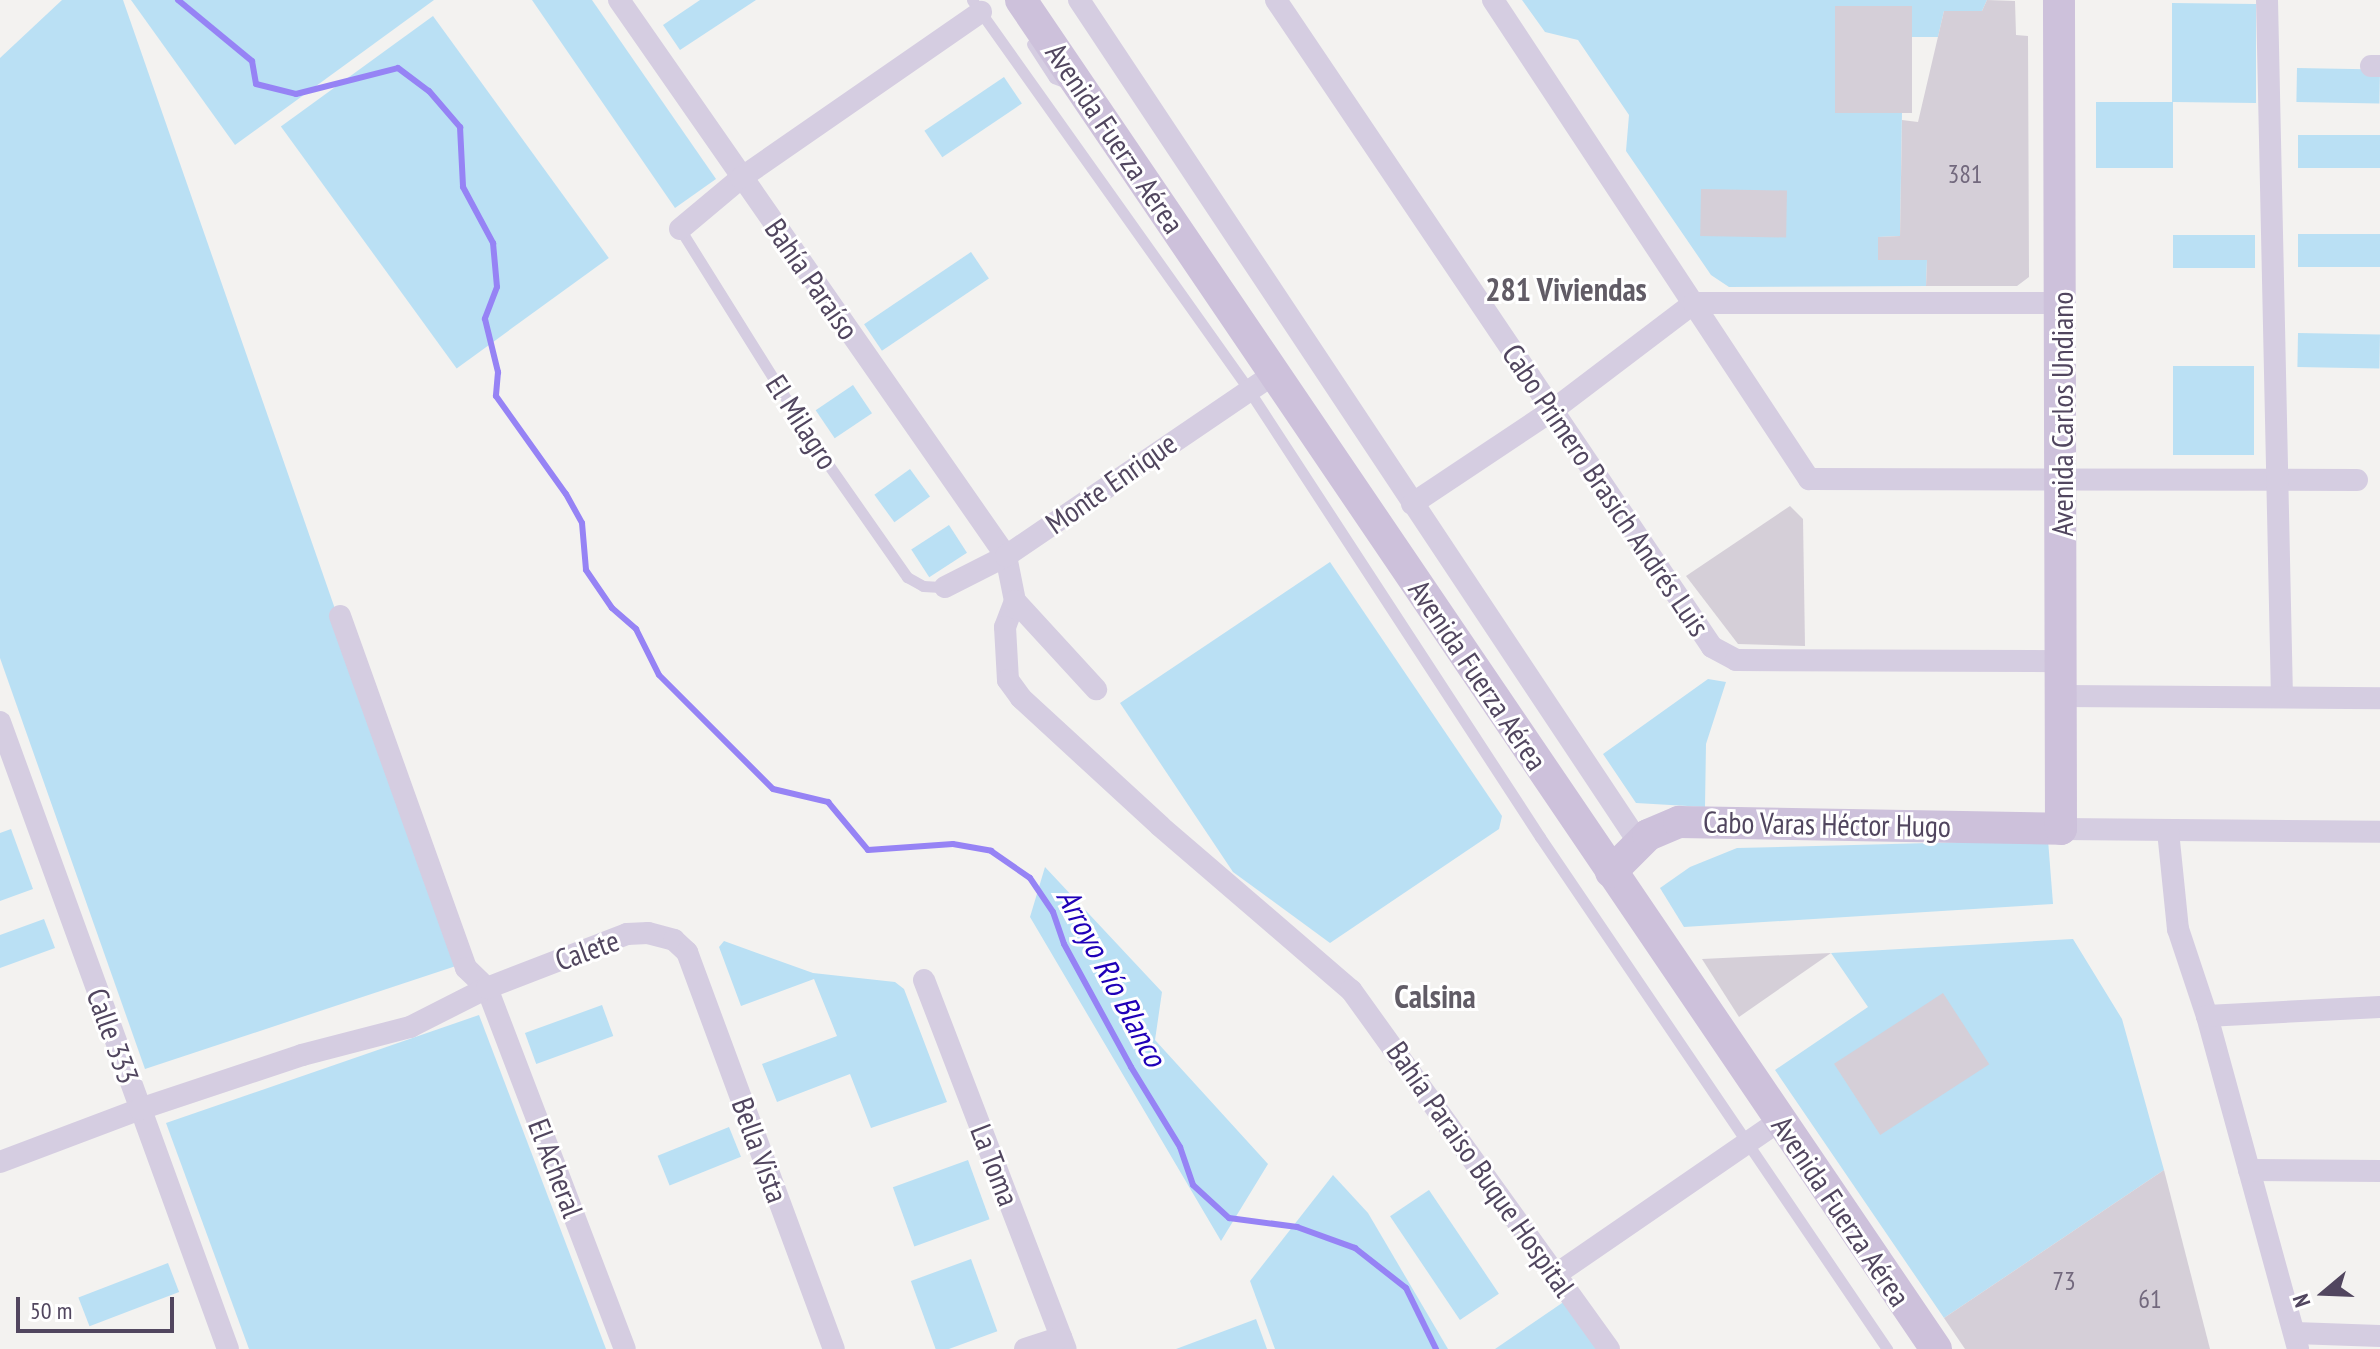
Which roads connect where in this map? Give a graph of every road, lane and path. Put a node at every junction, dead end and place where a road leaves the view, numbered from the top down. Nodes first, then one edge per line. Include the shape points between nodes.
1 (619, 0) edge
2 (1079, 0) edge
3 (1276, 0) edge
4 (1493, 0) edge
5 (2059, 0) edge
6 (2267, 0) edge
7 (976, 6) edge
8 (1037, 16) edge
9 (741, 178) junction
10 (680, 229) joint
11 (1694, 303) junction
12 (2061, 303) junction
13 (1261, 381) junction
14 (1553, 410) junction
15 (2061, 480) junction
16 (2276, 480) junction
17 (2357, 480) dead end
18 (1412, 504) junction
19 (1006, 556) junction
20 (945, 587) joint
21 (1015, 601) junction
22 (340, 616) dead end
23 (2063, 661) junction
24 (1096, 689) dead end
25 (2062, 696) junction
26 (2282, 696) junction
27 (2380, 698) edge
28 (0, 722) edge
29 (2061, 829) junction
30 (2168, 831) junction
31 (2380, 832) edge
32 (1639, 843) junction
33 (1611, 872) junction
34 (687, 952) joint
35 (924, 980) dead end
36 (487, 988) junction
37 (2380, 1007) edge
38 (2207, 1016) junction
39 (140, 1109) junction
40 (1779, 1121) junction
41 (1746, 1142) junction
42 (0, 1162) edge
43 (2249, 1170) junction
44 (2380, 1171) edge
45 (1555, 1275) junction
46 (2380, 1336) edge
47 (2297, 1341) edge
48 (1063, 1343) edge
49 (228, 1349) edge
50 (625, 1349) edge
51 (834, 1349) edge
52 (1025, 1349) edge
53 (1609, 1349) edge
54 (1887, 1349) edge
55 (1936, 1349) edge

1 - 9 street, Bahía Paraíso
2 - 18 street
3 - 14 street, Cabo Primero Brasich Andrés Luis
4 - 11 street
5 - 12 main road, Avenida Carlos Undiano
6 - 16 street
7 - 9 street
7 - 13 lane
8 - 13 main road, Avenida Fuerza Aérea via 1085,86
9 - 10 street
9 - 19 street, Bahía Paraíso
10 - 20 lane, El Milagro via 816,447 907,577 923,586
11 - 12 street
11 - 14 street
11 - 15 street via 1809,479
12 - 15 main road, Avenida Carlos Undiano
13 - 19 street, Monte Enrique
13 - 33 main road, Avenida Fuerza Aérea
13 - 41 lane
14 - 18 street
14 - 23 street, Cabo Primero Brasich Andrés Luis via 1700,634 1736,660
15 - 16 street
15 - 23 main road, Avenida Carlos Undiano
16 - 17 street
16 - 26 street
18 - 32 street
19 - 20 street, Monte Enrique
19 - 21 street
21 - 24 street
21 - 45 street, Bahía Paraiso Buque Hospital via 1005,627 1006,654 1008,680 1021,698 1351,990
22 - 36 street, El Acheral via 466,968
23 - 25 main road, Avenida Carlos Undiano
25 - 26 street
25 - 29 main road, Avenida Carlos Undiano
26 - 27 street
28 - 39 street, Calle 333
29 - 30 street
29 - 32 main road, Cabo Varas Héctor Hugo via 1679,822
30 - 31 street
30 - 38 street via 2178,929
32 - 33 main road, Cabo Varas Héctor Hugo
33 - 40 main road, Avenida Fuerza Aérea
34 - 36 street, Calete via 674,940 627,934
34 - 51 street, Bella Vista
35 - 48 street, La Toma
36 - 39 street, Calete via 410,1027 302,1055
36 - 50 street, El Acheral
37 - 38 street
38 - 43 street
39 - 42 street
39 - 49 street, Calle 333
40 - 41 street
40 - 55 main road, Avenida Fuerza Aérea
41 - 45 street
41 - 54 lane
43 - 44 street
43 - 47 street
45 - 53 street, Bahía Paraiso Buque Hospital
46 - 47 street
48 - 52 street

